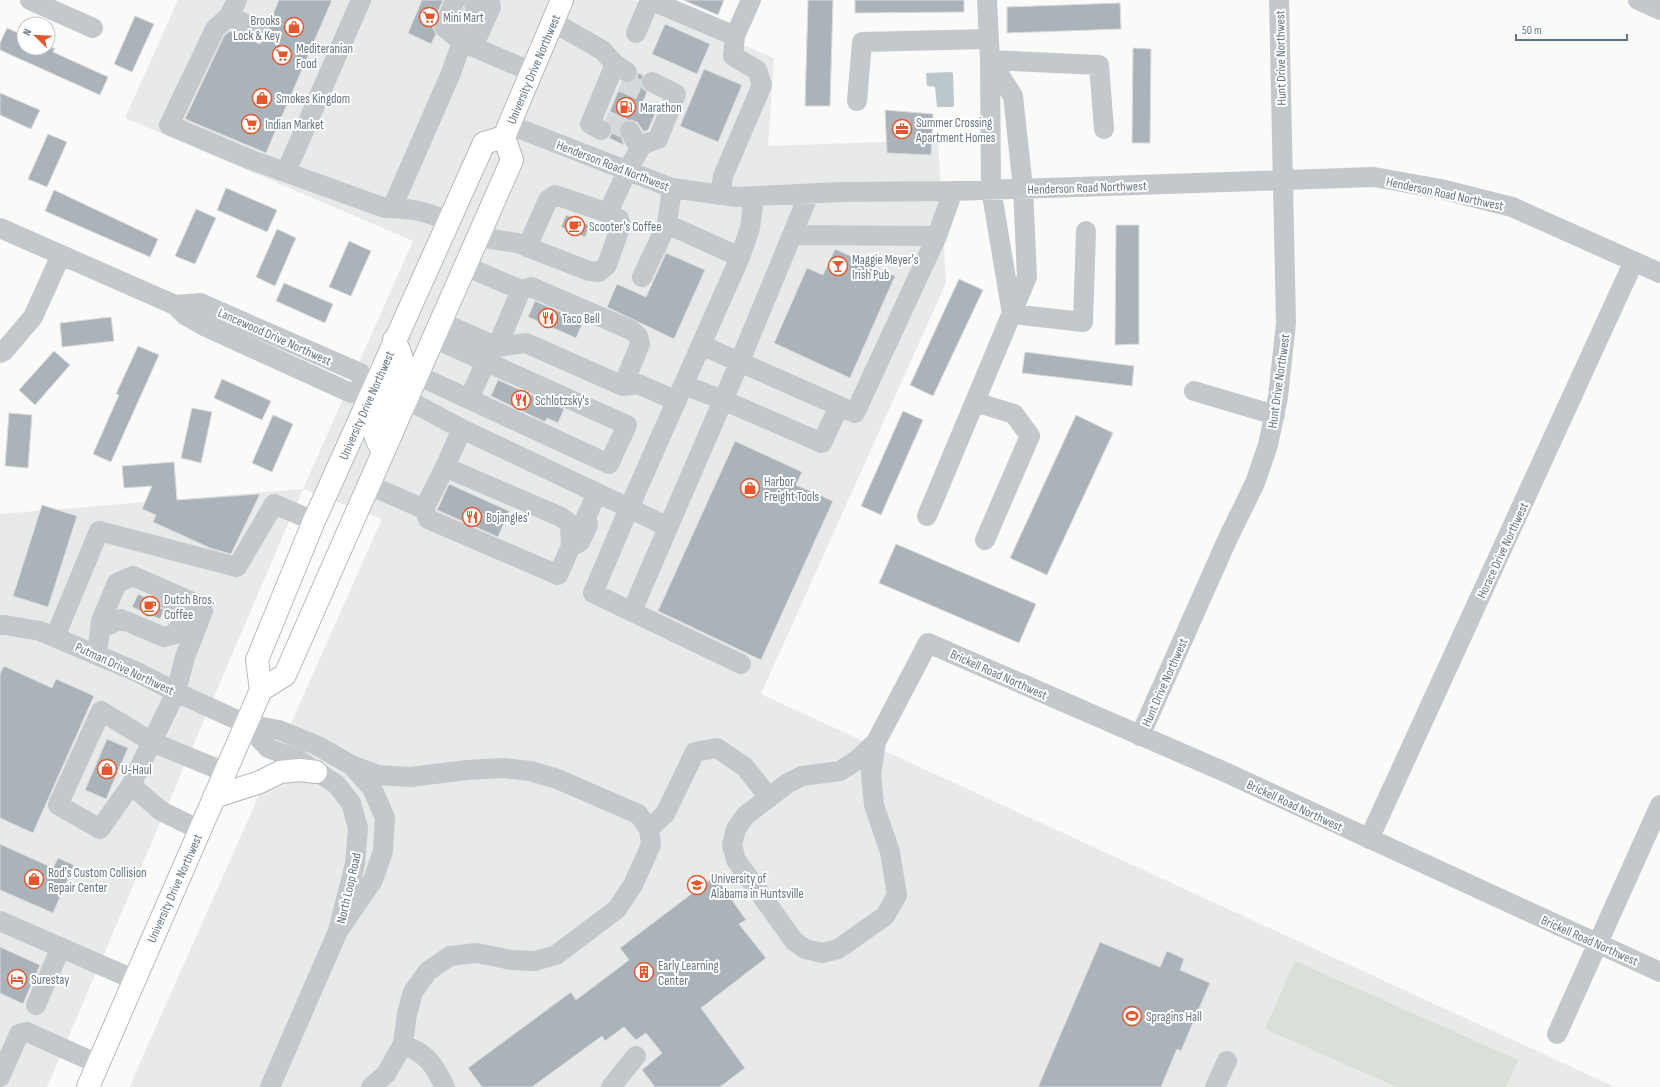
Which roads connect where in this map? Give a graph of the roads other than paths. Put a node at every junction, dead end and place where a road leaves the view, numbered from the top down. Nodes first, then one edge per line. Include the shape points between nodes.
1 (30, 0) edge
2 (361, 0) edge
3 (562, 0) edge
4 (751, 0) edge
5 (987, 0) edge
6 (1279, 0) edge
7 (1638, 0) edge
8 (473, 1) edge
9 (233, 8) edge
10 (1660, 10) edge
11 (553, 22) junction
12 (93, 28) dead end
13 (258, 29) dead end
14 (636, 33) dead end
15 (462, 36) junction
16 (735, 36) junction
17 (989, 38) junction
18 (990, 60) junction
19 (532, 72) junction
20 (649, 88) tunnel mouth
21 (857, 101) dead end
22 (600, 121) dead end
23 (1104, 129) dead end
24 (507, 131) junction
25 (627, 171) junction
26 (286, 172) junction
27 (1283, 181) junction
28 (672, 188) junction
29 (1023, 188) junction
30 (991, 189) junction
31 (952, 191) junction
32 (809, 194) junction
33 (720, 195) junction
34 (754, 197) junction
35 (392, 208) junction
36 (608, 213) junction
37 (448, 221) junction
38 (667, 224) junction
39 (0, 228) edge
40 (1086, 231) dead end
41 (793, 235) junction
42 (937, 236) junction
43 (478, 237) junction
44 (527, 247) junction
45 (61, 255) junction
46 (740, 257) junction
47 (1634, 261) junction
48 (465, 266) junction
49 (1660, 273) edge
50 (642, 277) dead end
51 (521, 290) junction
52 (1012, 314) junction
53 (437, 330) junction
54 (394, 340) junction
55 (701, 345) junction
56 (0, 353) edge
57 (492, 354) junction
58 (740, 361) junction
59 (417, 375) junction
60 (624, 386) junction
61 (368, 389) junction
62 (1194, 391) dead end
63 (681, 393) junction
64 (406, 398) junction
65 (469, 399) junction
66 (723, 400) junction
67 (975, 402) junction
68 (839, 406) junction
69 (1275, 415) junction
70 (462, 429) junction
71 (383, 450) junction
72 (445, 467) junction
73 (369, 485) junction
74 (597, 493) junction
75 (629, 508) junction
76 (424, 509) junction
77 (927, 516) dead end
78 (314, 521) junction
79 (578, 521) junction
80 (668, 527) junction
81 (985, 540) dead end
82 (125, 579) junction
83 (632, 611) junction
84 (105, 623) junction
85 (0, 625) edge
86 (55, 637) junction
87 (97, 654) junction
88 (185, 657) junction
89 (741, 664) dead end
90 (261, 690) junction
91 (176, 692) junction
92 (246, 724) junction
93 (1140, 736) junction
94 (152, 742) junction
95 (876, 742) junction
96 (351, 765) junction
97 (225, 772) junction
98 (316, 772) junction
99 (131, 785) junction
100 (214, 797) junction
101 (769, 798) junction
102 (1660, 805) edge
103 (649, 829) junction
104 (200, 830) junction
105 (1370, 839) junction
106 (0, 920) edge
107 (338, 931) junction
108 (1597, 944) junction
109 (61, 947) junction
110 (138, 971) junction
111 (1660, 972) edge
112 (36, 1006) dead end
113 (1557, 1034) dead end
114 (404, 1044) junction
115 (636, 1056) dead end
116 (1227, 1061) dead end
117 (98, 1064) junction
118 (0, 1077) edge
119 (272, 1086) edge
120 (88, 1087) edge
121 (100, 1087) edge
122 (371, 1087) edge
123 (445, 1087) edge
124 (611, 1087) edge
125 (1215, 1087) edge

1 - 12 street
2 - 26 street
3 - 11 highway, University Drive Northwest
4 - 16 street
5 - 17 street
6 - 27 street, Hunt Drive Northwest
7 - 10 street
8 - 15 street via 444,26
8 - 15 street via 491,6 478,36
9 - 13 street
9 - 26 street via 215,28 169,125
11 - 19 highway, University Drive Northwest
11 - 22 street via 602,50 618,74
14 - 16 street via 650,0
15 - 19 street
15 - 35 street via 451,73
16 - 33 street via 733,56 757,70 762,85 723,176
17 - 18 street
17 - 21 street via 862,42
18 - 23 street via 1098,65
18 - 29 street via 1013,96
18 - 30 street
19 - 24 highway, University Drive Northwest
20 - 25 street via 676,94 658,139 633,140
24 - 25 street, Henderson Road Northwest
24 - 37 highway, University Drive Northwest via 484,143
24 - 43 highway, University Drive Northwest via 512,160
25 - 28 street, Henderson Road Northwest
25 - 36 street
26 - 35 street via 385,208
27 - 29 street, Henderson Road Northwest
27 - 47 street, Henderson Road Northwest via 1374,177 1441,189 1512,207
27 - 69 street, Hunt Drive Northwest via 1286,323
28 - 33 street, Henderson Road Northwest
28 - 38 street
29 - 30 street, Henderson Road Northwest
29 - 52 street via 1027,277
30 - 31 street, Henderson Road Northwest
30 - 52 street
31 - 32 street, Henderson Road Northwest
31 - 42 street
32 - 34 street, Henderson Road Northwest
32 - 41 street
33 - 34 street, Henderson Road Northwest
34 - 46 street via 750,228
35 - 37 street via 430,213
36 - 44 street via 557,199
36 - 44 street via 619,219 621,225 607,265 599,272 589,271
37 - 54 highway, University Drive Northwest
38 - 46 street
38 - 50 street
39 - 45 street, Lancewood Drive Northwest
40 - 52 street via 1083,322
41 - 42 street
41 - 58 street
42 - 68 street via 855,413
43 - 44 street
43 - 48 highway, University Drive Northwest
45 - 56 street via 33,317
45 - 61 street, Lancewood Drive Northwest via 175,305 185,315 206,327 351,393
46 - 55 street
47 - 49 street, Henderson Road Northwest
47 - 105 street, Horace Drive Northwest
48 - 51 street
48 - 53 highway, University Drive Northwest
51 - 57 street
51 - 60 street via 531,287 631,330 638,336 640,344
52 - 67 street
53 - 57 street
53 - 59 highway, University Drive Northwest
54 - 61 highway, University Drive Northwest
54 - 64 highway via 399,349 402,365 395,384 396,390
55 - 58 street
55 - 63 street
57 - 60 street via 526,343
57 - 65 street
57 - 65 street via 627,425 609,464
58 - 66 street
58 - 68 street
59 - 64 highway, University Drive Northwest
59 - 65 street
60 - 63 street via 638,384
61 - 71 highway via 383,400 383,408 374,431
61 - 78 highway, University Drive Northwest
62 - 69 street
63 - 66 street
63 - 75 street
64 - 70 street
64 - 71 highway, University Drive Northwest
66 - 68 street via 822,443
66 - 80 street
67 - 77 street
67 - 81 street via 1014,414 1030,436
69 - 93 street, Hunt Drive Northwest via 1255,483
70 - 72 street
70 - 74 street
71 - 73 highway, University Drive Northwest
72 - 76 street
72 - 79 street via 561,517
73 - 76 street
73 - 90 highway, University Drive Northwest via 285,675
74 - 75 street
74 - 79 street
75 - 80 street
75 - 83 street via 593,593
76 - 79 street via 428,519 558,575 571,546
78 - 86 street via 274,504 237,567 99,531
78 - 90 highway, University Drive Northwest via 257,660
80 - 83 street
82 - 84 street
82 - 84 street via 137,587 176,603 183,615 181,626 173,635 164,636 121,619
82 - 88 street via 199,605 203,611
83 - 89 street
84 - 87 street
84 - 88 street
85 - 86 street, Putman Drive Northwest via 40,631
86 - 87 street, Putman Drive Northwest
87 - 91 street, Putman Drive Northwest
88 - 91 street
90 - 92 highway, University Drive Northwest
91 - 92 street, Putman Drive Northwest
91 - 94 street
92 - 96 street, North Loop Road via 279,730 318,746
92 - 97 highway, University Drive Northwest
92 - 98 street, North Loop Road via 268,748 297,759
93 - 95 street, Brickell Road Northwest via 928,643
93 - 105 street, Brickell Road Northwest
94 - 97 street
94 - 99 street
94 - 99 street via 101,711 58,805 100,829
95 - 101 street via 857,760 840,770 802,776
95 - 101 street via 871,774 874,805 890,852 897,895 885,916 838,949 822,952 805,949 794,941 736,860 732,845 736,829 745,816
96 - 103 street via 378,775 410,777 503,768 530,771 555,778 638,814
96 - 107 street, North Loop Road via 372,788 384,818 383,851 373,880
97 - 100 highway, University Drive Northwest
98 - 100 highway via 280,772 260,782
98 - 107 street, North Loop Road via 336,784 351,803 358,828 355,864
99 - 104 street via 161,811
100 - 104 highway, University Drive Northwest
101 - 103 street via 745,766 717,748 695,752 665,814
102 - 108 street
103 - 114 street via 651,845 633,885 617,909 556,955 534,961 511,960 477,953 450,956 428,971 413,992 407,1014
104 - 110 highway, University Drive Northwest
105 - 108 street, Brickell Road Northwest
106 - 109 street
107 - 119 street, North Loop Road
108 - 111 street, Brickell Road Northwest
108 - 113 street
109 - 110 street
109 - 112 street
110 - 117 highway, University Drive Northwest
110 - 121 highway
114 - 122 street via 386,1074
114 - 123 street via 420,1051 435,1066
115 - 124 street
116 - 125 street
117 - 118 street via 26,1032 19,1034
117 - 120 highway, University Drive Northwest

